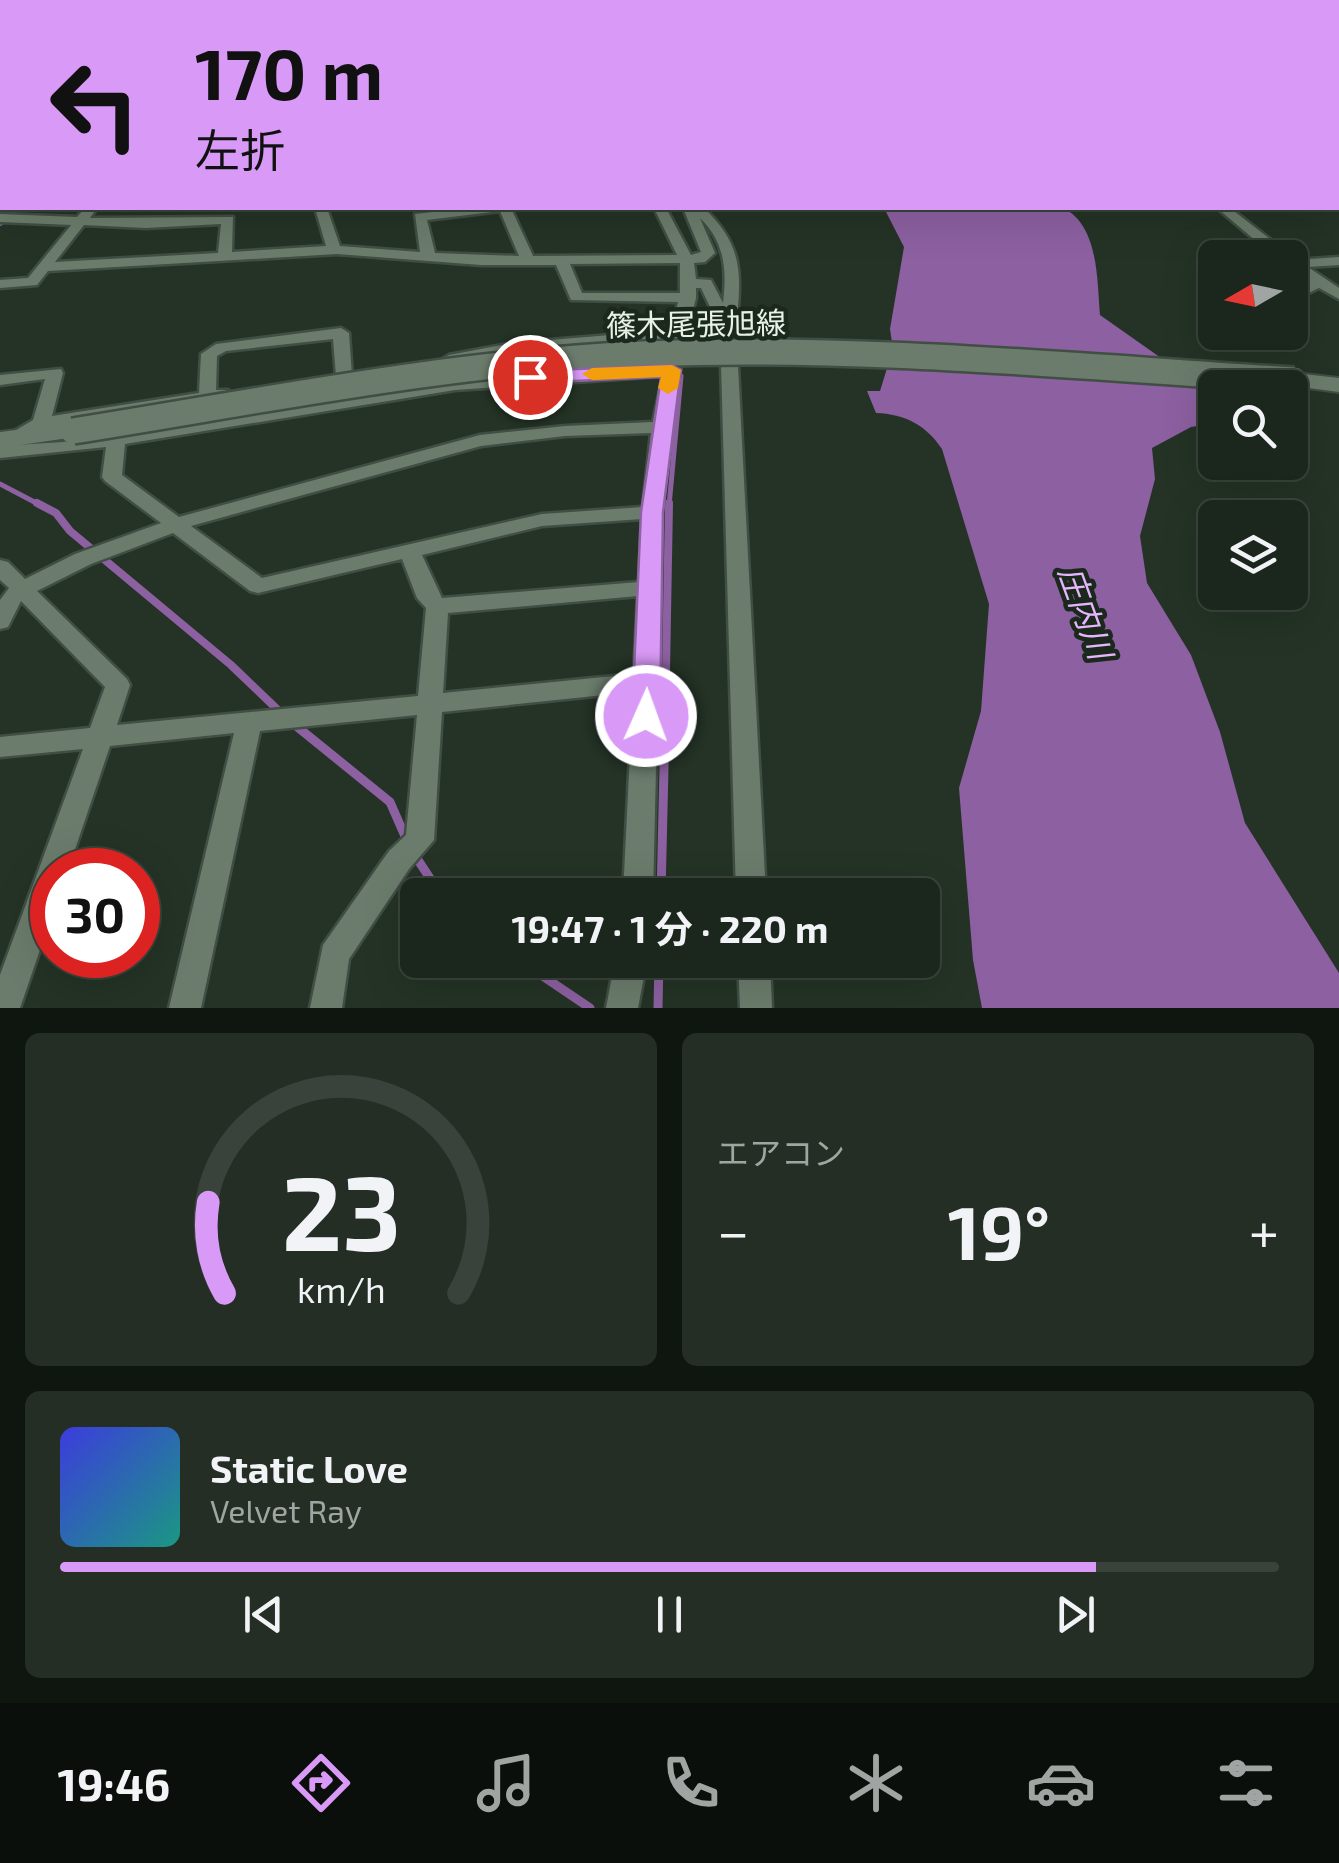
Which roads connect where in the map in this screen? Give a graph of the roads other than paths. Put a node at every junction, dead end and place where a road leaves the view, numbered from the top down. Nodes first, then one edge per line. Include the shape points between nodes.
1 (90, 210) edge
2 (322, 210) edge
3 (458, 210) edge
4 (507, 210) edge
5 (661, 210) edge
6 (691, 210) edge
7 (699, 210) edge
8 (1226, 210) edge
9 (419, 212) edge
10 (6, 218) edge
11 (81, 222) junction
12 (1263, 240) edge
13 (334, 250) junction
14 (428, 255) junction
15 (224, 258) junction
16 (562, 259) junction
17 (528, 260) junction
18 (687, 260) junction
19 (1308, 261) edge
20 (1339, 261) edge
21 (44, 266) junction
22 (1308, 276) edge
23 (1316, 283) junction
24 (0, 284) edge
25 (1308, 288) edge
26 (689, 291) junction
27 (1339, 295) edge
28 (728, 329) junction
29 (682, 334) junction
30 (672, 370) junction
31 (344, 376) junction
32 (0, 380) edge
33 (1336, 388) edge
34 (207, 396) junction
35 (41, 423) junction
36 (661, 427) junction
37 (116, 439) junction
38 (3, 444) edge
39 (652, 512) junction
40 (178, 524) junction
41 (410, 552) junction
42 (0, 567) edge
43 (650, 588) junction
44 (23, 589) junction
45 (437, 606) junction
46 (0, 620) edge
47 (647, 682) junction
48 (427, 704) junction
49 (274, 720) junction
50 (103, 736) junction
51 (0, 746) edge
52 (62, 848) edge
53 (639, 878) edge
54 (751, 878) edge
55 (30, 936) edge
56 (628, 978) edge
57 (755, 978) edge
58 (4, 1008) edge
59 (185, 1008) edge
60 (326, 1008) edge
61 (622, 1008) edge
62 (756, 1008) edge

1 - 11 street
2 - 13 street
3 - 9 street
4 - 17 street
5 - 18 street
6 - 18 street via 708,252
7 - 28 street via 733,256
8 - 12 street
9 - 14 street
10 - 11 street
11 - 15 street via 228,220
11 - 21 street
13 - 14 street
13 - 15 street
14 - 17 street
15 - 21 street
16 - 17 street
16 - 18 street
16 - 26 street via 576,296
18 - 26 street
19 - 20 street
21 - 24 street via 32,282
22 - 23 street
23 - 25 street
23 - 27 street
26 - 28 street via 706,283
26 - 29 street
28 - 54 street
29 - 30 street
29 - 31 street via 513,348
30 - 36 street
30 - 37 street via 456,385
31 - 34 street
31 - 34 street via 341,334 222,347 210,354
32 - 35 street via 56,373
33 - 38 main road, 篠木尾張旭線, bridge via 1294,380 795,353 657,354 464,370
34 - 35 street
35 - 38 street
36 - 39 street
36 - 40 street via 480,441
37 - 38 street
37 - 40 street via 112,478
39 - 41 street via 542,520
39 - 43 street
40 - 41 street via 258,586
40 - 44 street
41 - 45 street
42 - 44 street
43 - 45 street
43 - 47 street
44 - 46 street
44 - 50 street via 118,685
45 - 48 street
47 - 48 street
47 - 53 street
48 - 49 street
48 - 60 street via 411,849 334,954
49 - 50 street
49 - 59 street
50 - 51 street
50 - 52 street
55 - 58 street
56 - 61 street
57 - 62 street

